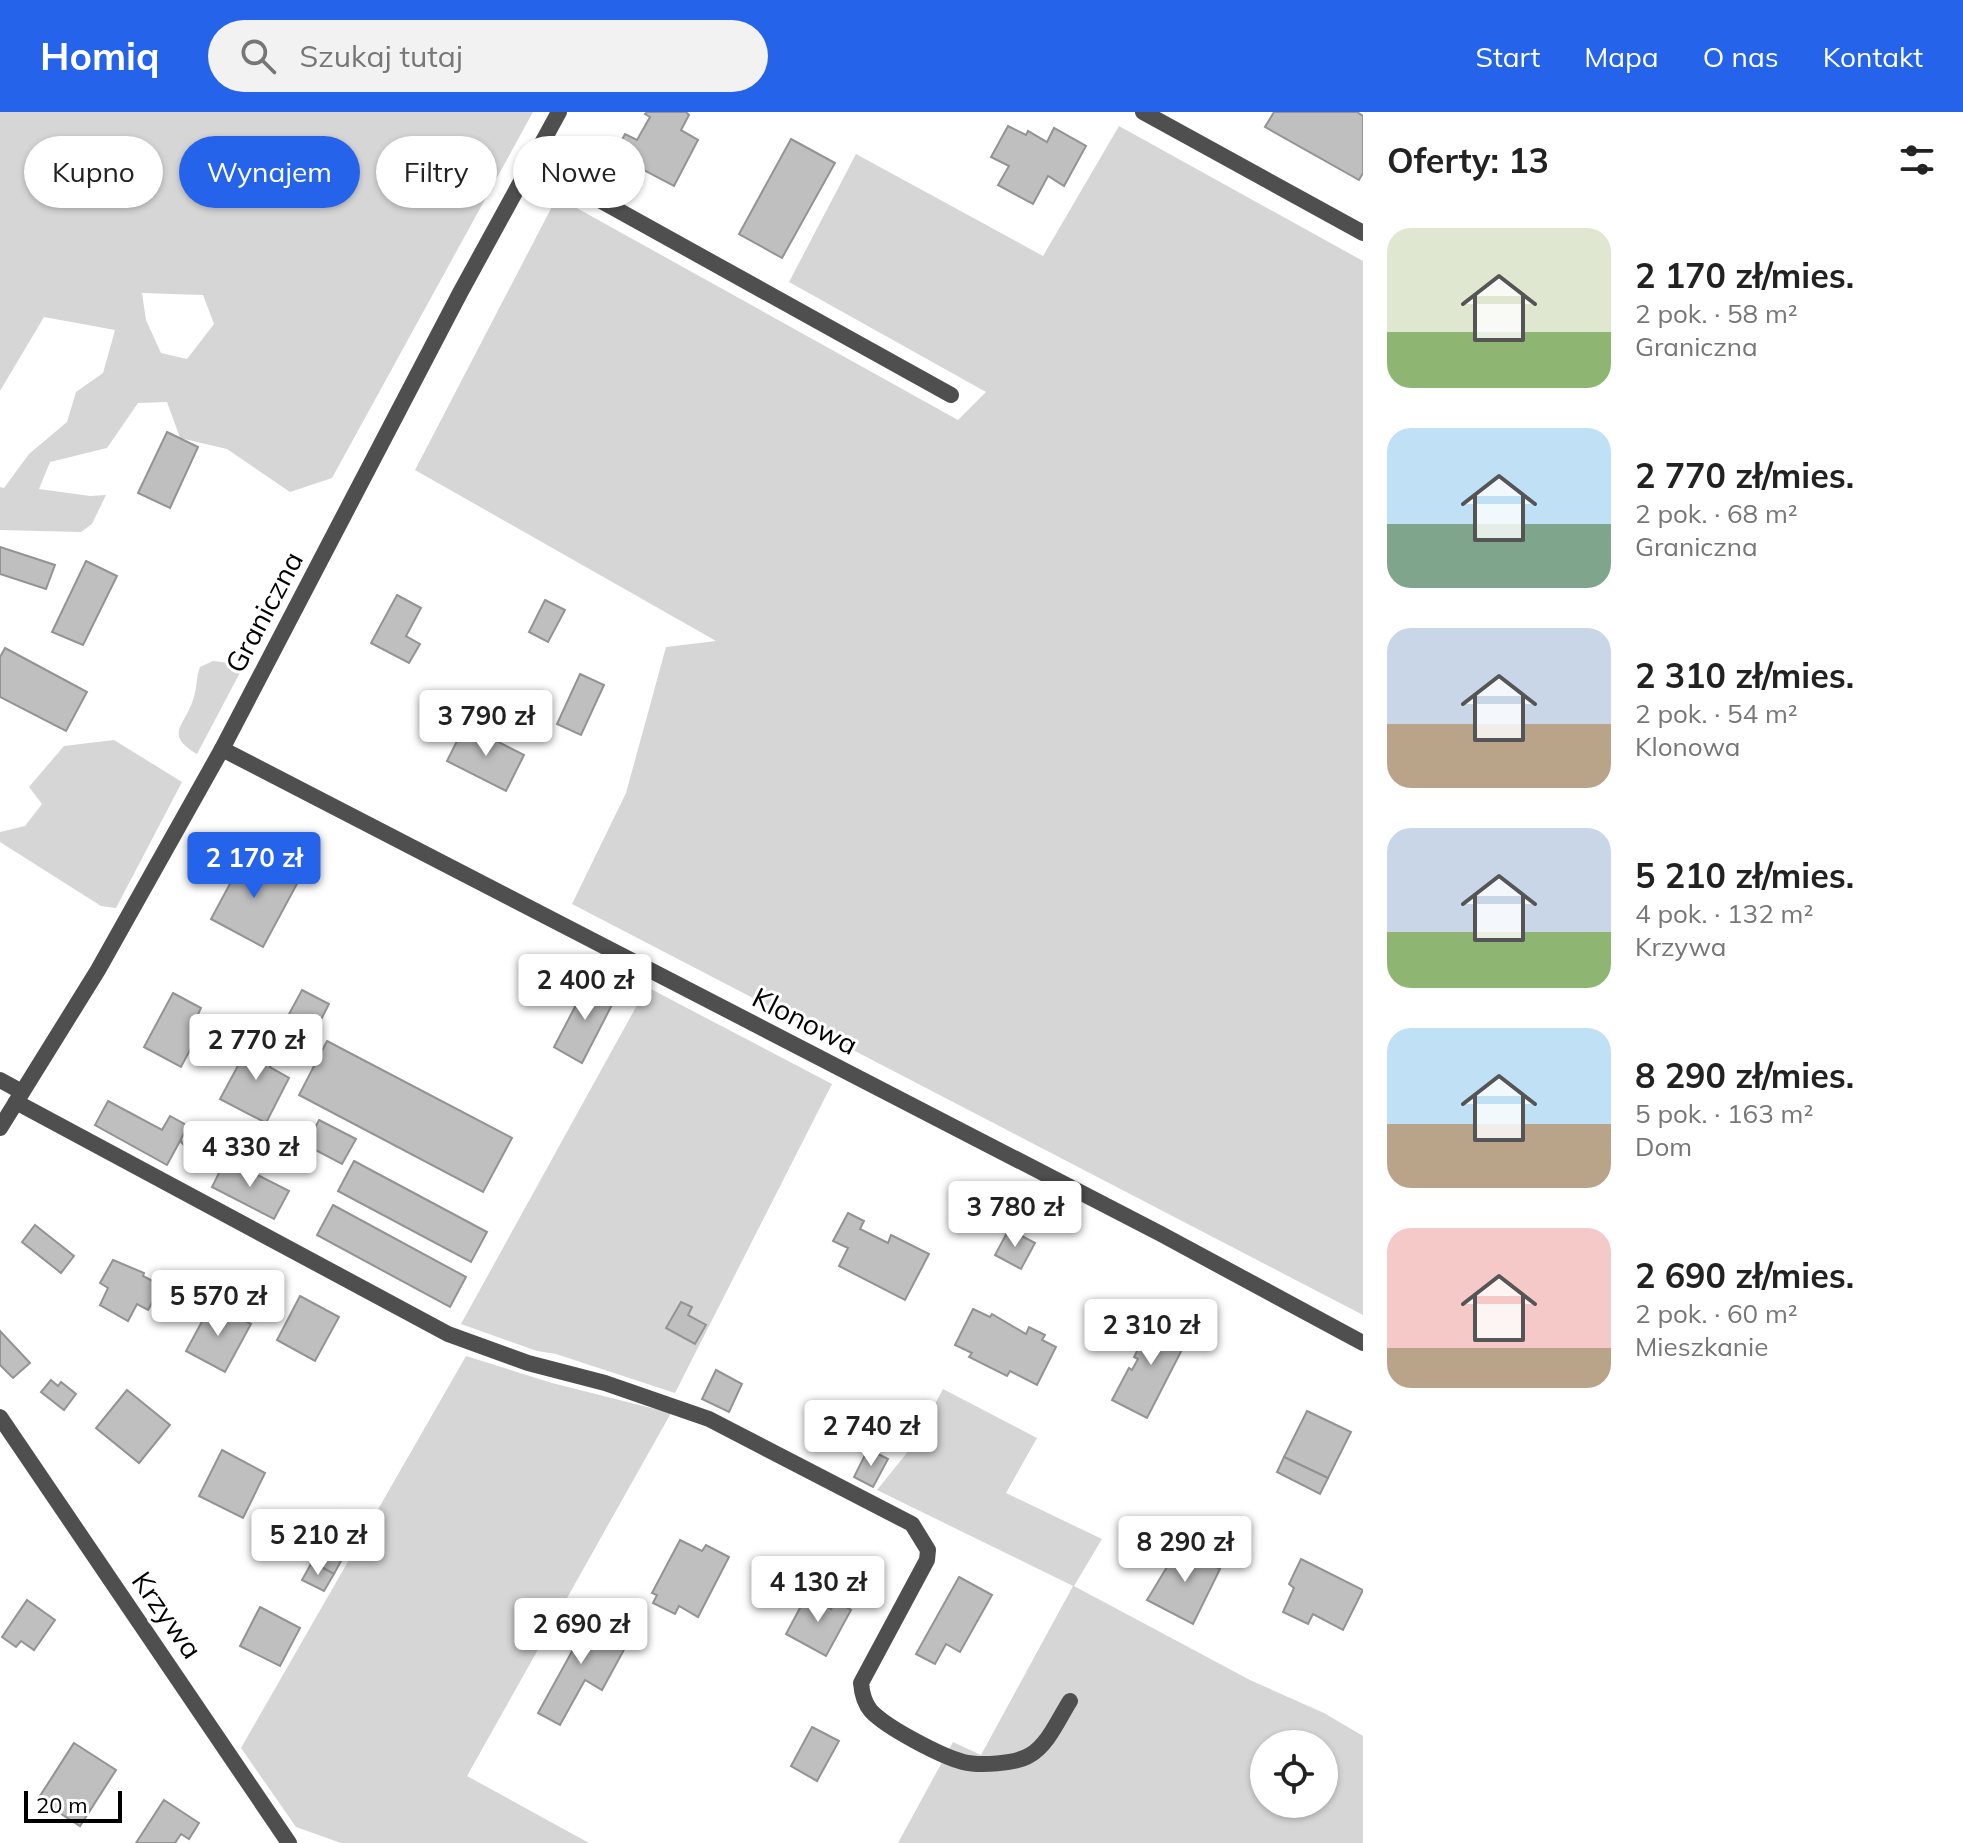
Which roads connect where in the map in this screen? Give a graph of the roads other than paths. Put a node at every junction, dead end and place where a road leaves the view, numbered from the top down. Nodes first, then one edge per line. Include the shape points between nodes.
1 (559, 112) edge
2 (1143, 112) edge
3 (546, 136) edge
4 (513, 195) edge
5 (614, 208) edge
6 (1363, 233) edge
7 (951, 395) dead end
8 (222, 749) junction
9 (0, 1080) edge
10 (19, 1097) junction
11 (0, 1128) edge
12 (1363, 1343) edge
13 (0, 1417) edge
14 (1070, 1701) dead end
15 (289, 1843) edge

1 - 3 street, Graniczna
2 - 6 street
4 - 8 street, Graniczna
5 - 7 street
8 - 10 street, Graniczna via 98,970
8 - 12 street, Klonowa
9 - 10 street
10 - 11 street, Graniczna
10 - 14 street via 448,1334 709,1419 912,1524 928,1550 927,1560 861,1683 870,1711 907,1736 964,1762 1004,1763 1030,1755
13 - 15 street, Krzywa

